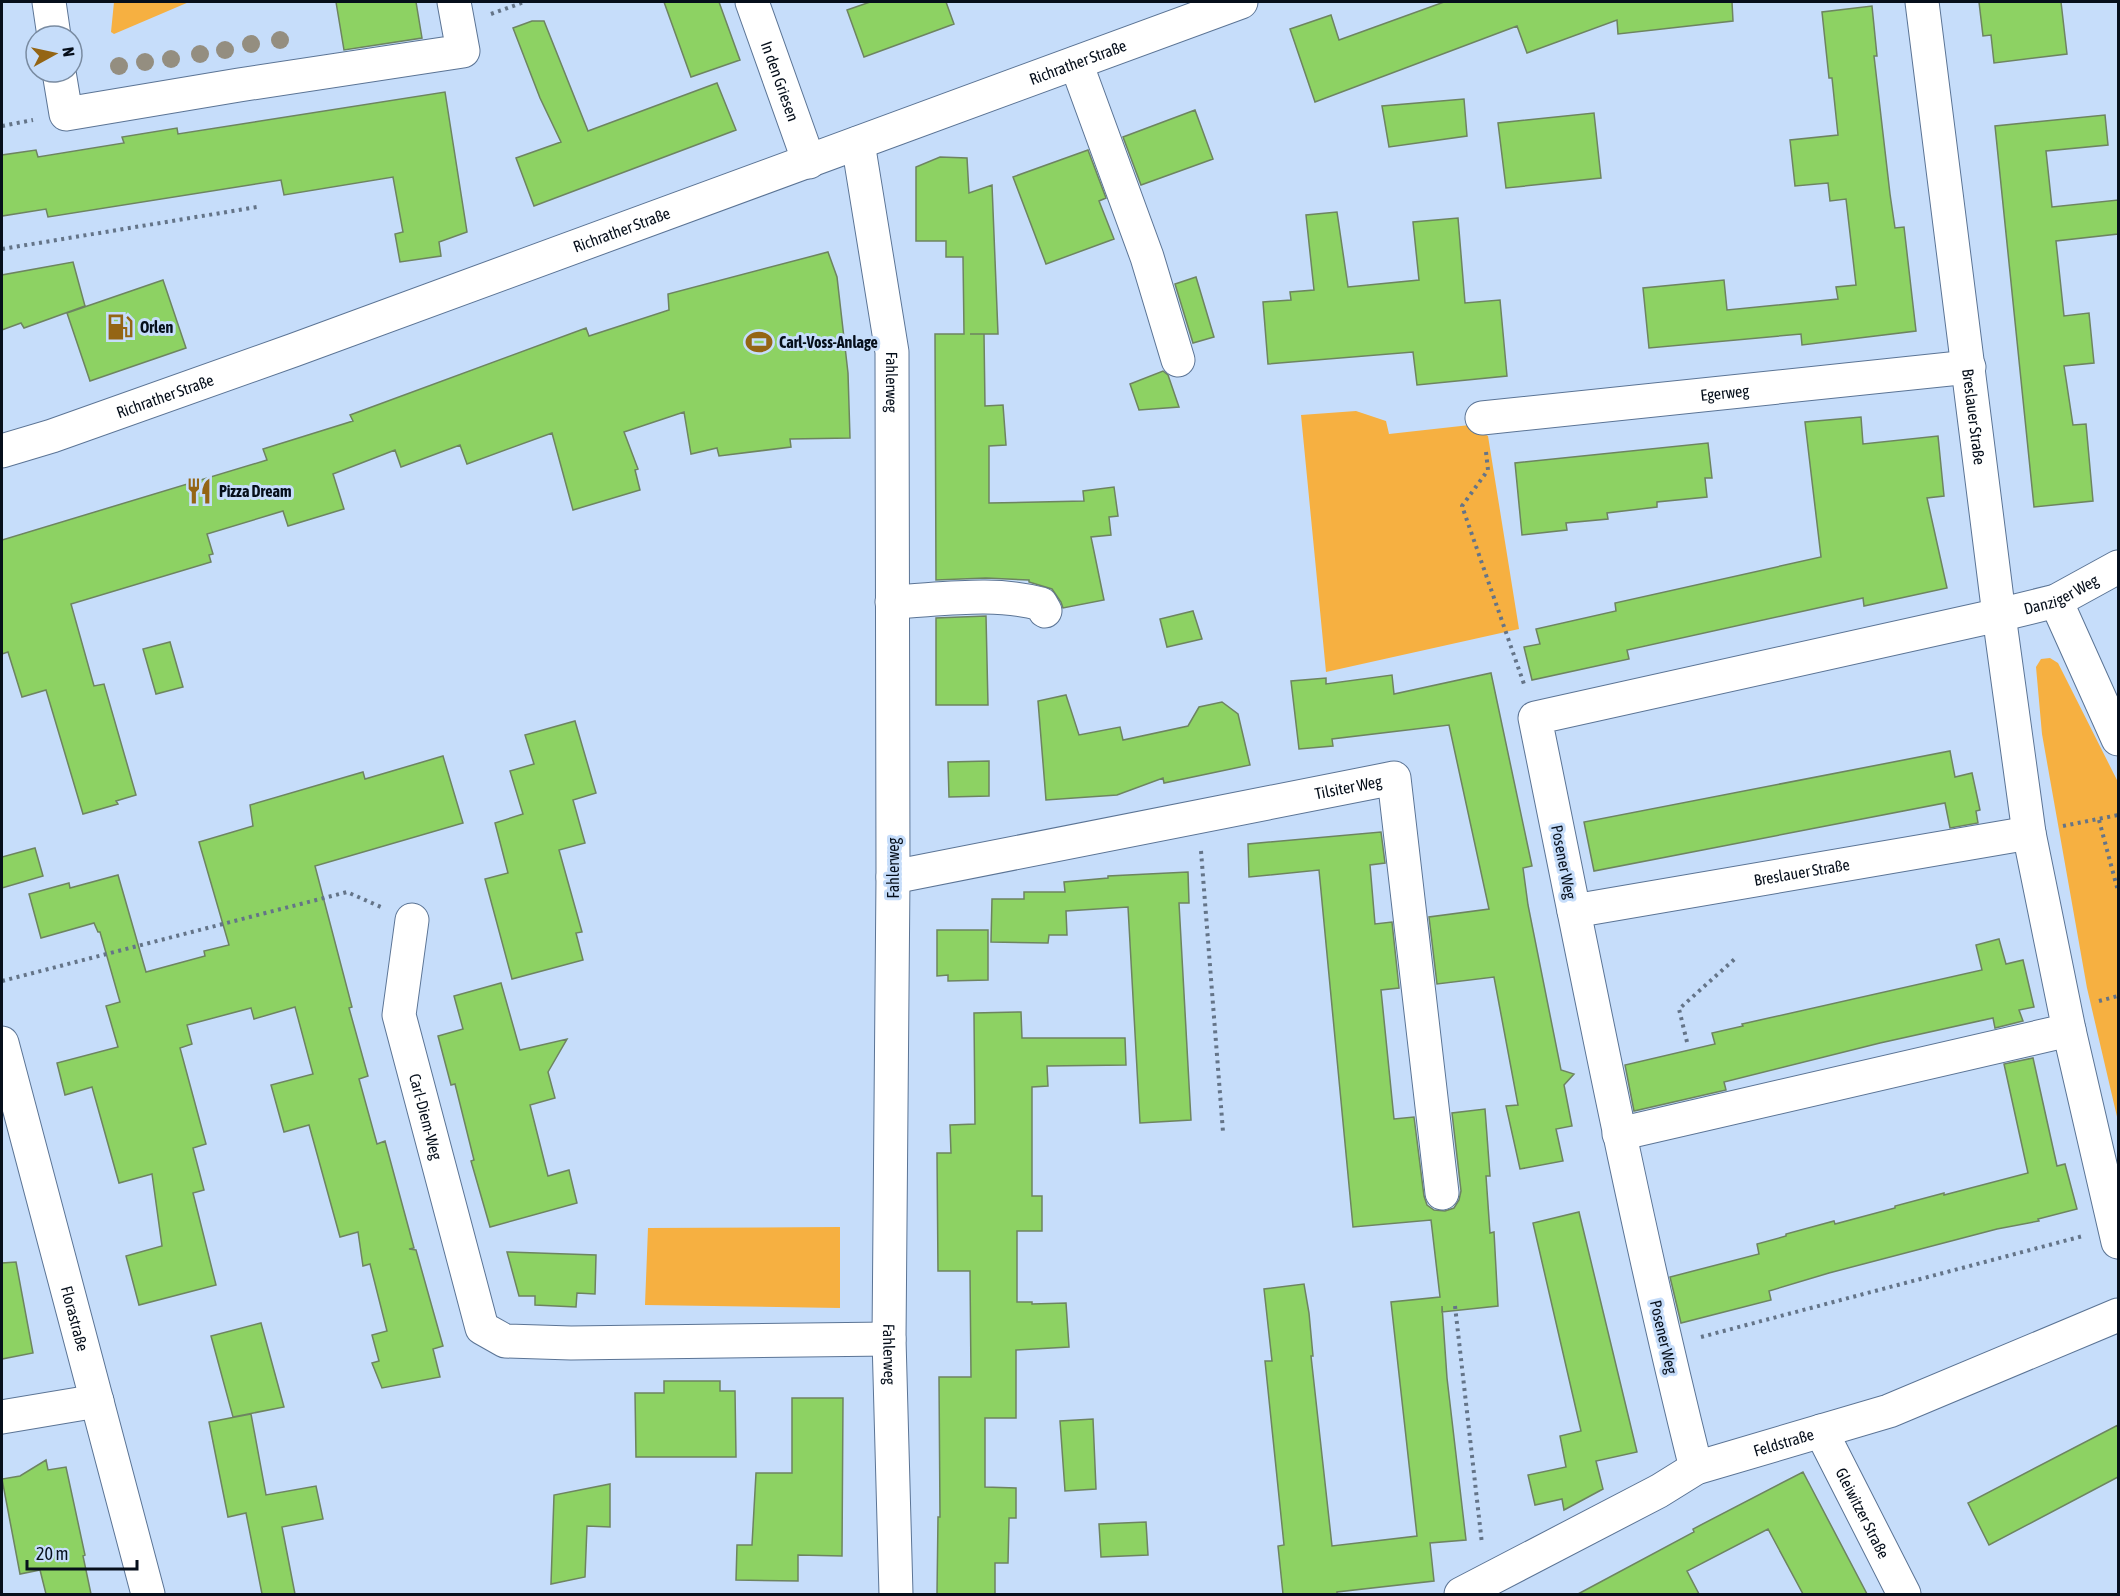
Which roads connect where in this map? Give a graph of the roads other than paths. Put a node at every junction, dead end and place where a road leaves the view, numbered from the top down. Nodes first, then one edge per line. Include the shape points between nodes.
1 (49, 2) edge
2 (454, 2) edge
3 (752, 2) edge
4 (1241, 2) edge
5 (1922, 2) edge
6 (52, 24) edge
7 (1076, 63) junction
8 (61, 84) edge
9 (858, 143) junction
10 (809, 162) junction
11 (1178, 360) dead end
12 (1969, 367) junction
13 (1482, 418) road end
14 (2, 451) edge
15 (2118, 567) edge
16 (2056, 600) junction
17 (892, 602) junction
18 (1045, 611) dead end
19 (1999, 615) junction
20 (2118, 739) edge
21 (2029, 833) junction
22 (893, 876) junction
23 (1574, 911) junction
24 (412, 920) road end
25 (2069, 1030) junction
26 (2, 1043) edge
27 (1619, 1134) junction
28 (1442, 1193) dead end
29 (2117, 1235) edge
30 (2118, 1315) edge
31 (889, 1339) junction
32 (97, 1401) junction
33 (2, 1417) edge
34 (1821, 1431) junction
35 (1696, 1468) junction
36 (1473, 1588) edge
37 (148, 1594) edge
38 (896, 1594) edge
39 (1904, 1594) edge

1 - 6 street
2 - 8 street via 463,51 66,114
3 - 10 street, In den Griesen
4 - 7 street, Richrather Straße
5 - 12 street, Breslauer Straße
7 - 9 street, Richrather Straße
7 - 11 street via 1147,257
9 - 10 street, Richrather Straße
9 - 17 street, Fahlerweg via 892,352
10 - 14 street, Richrather Straße via 294,350
12 - 13 street, Egerweg
12 - 19 street, Breslauer Straße
15 - 16 street, Danziger Weg
16 - 19 street, Danziger Weg
16 - 20 street
17 - 18 street via 1023,599 1041,604
17 - 22 street, Fahlerweg
19 - 21 street, Breslauer Straße
19 - 23 street, Posener Weg via 1535,718
21 - 23 street, Breslauer Straße
21 - 25 street, Breslauer Straße
22 - 28 street, Tilsiter Weg via 1394,778
22 - 31 street, Fahlerweg
23 - 27 street, Posener Weg
24 - 31 street, Carl-Diem-Weg via 399,1015 482,1328 505,1341 571,1343
25 - 27 street
25 - 29 street, Breslauer Straße
26 - 32 street, Florastraße
27 - 35 street, Posener Weg
30 - 34 street, Feldstraße via 1889,1411
31 - 38 street, Fahlerweg
32 - 33 street
32 - 37 street, Florastraße
34 - 35 street, Feldstraße
34 - 39 street, Gleiwitzer Straße
35 - 36 street, Feldstraße

